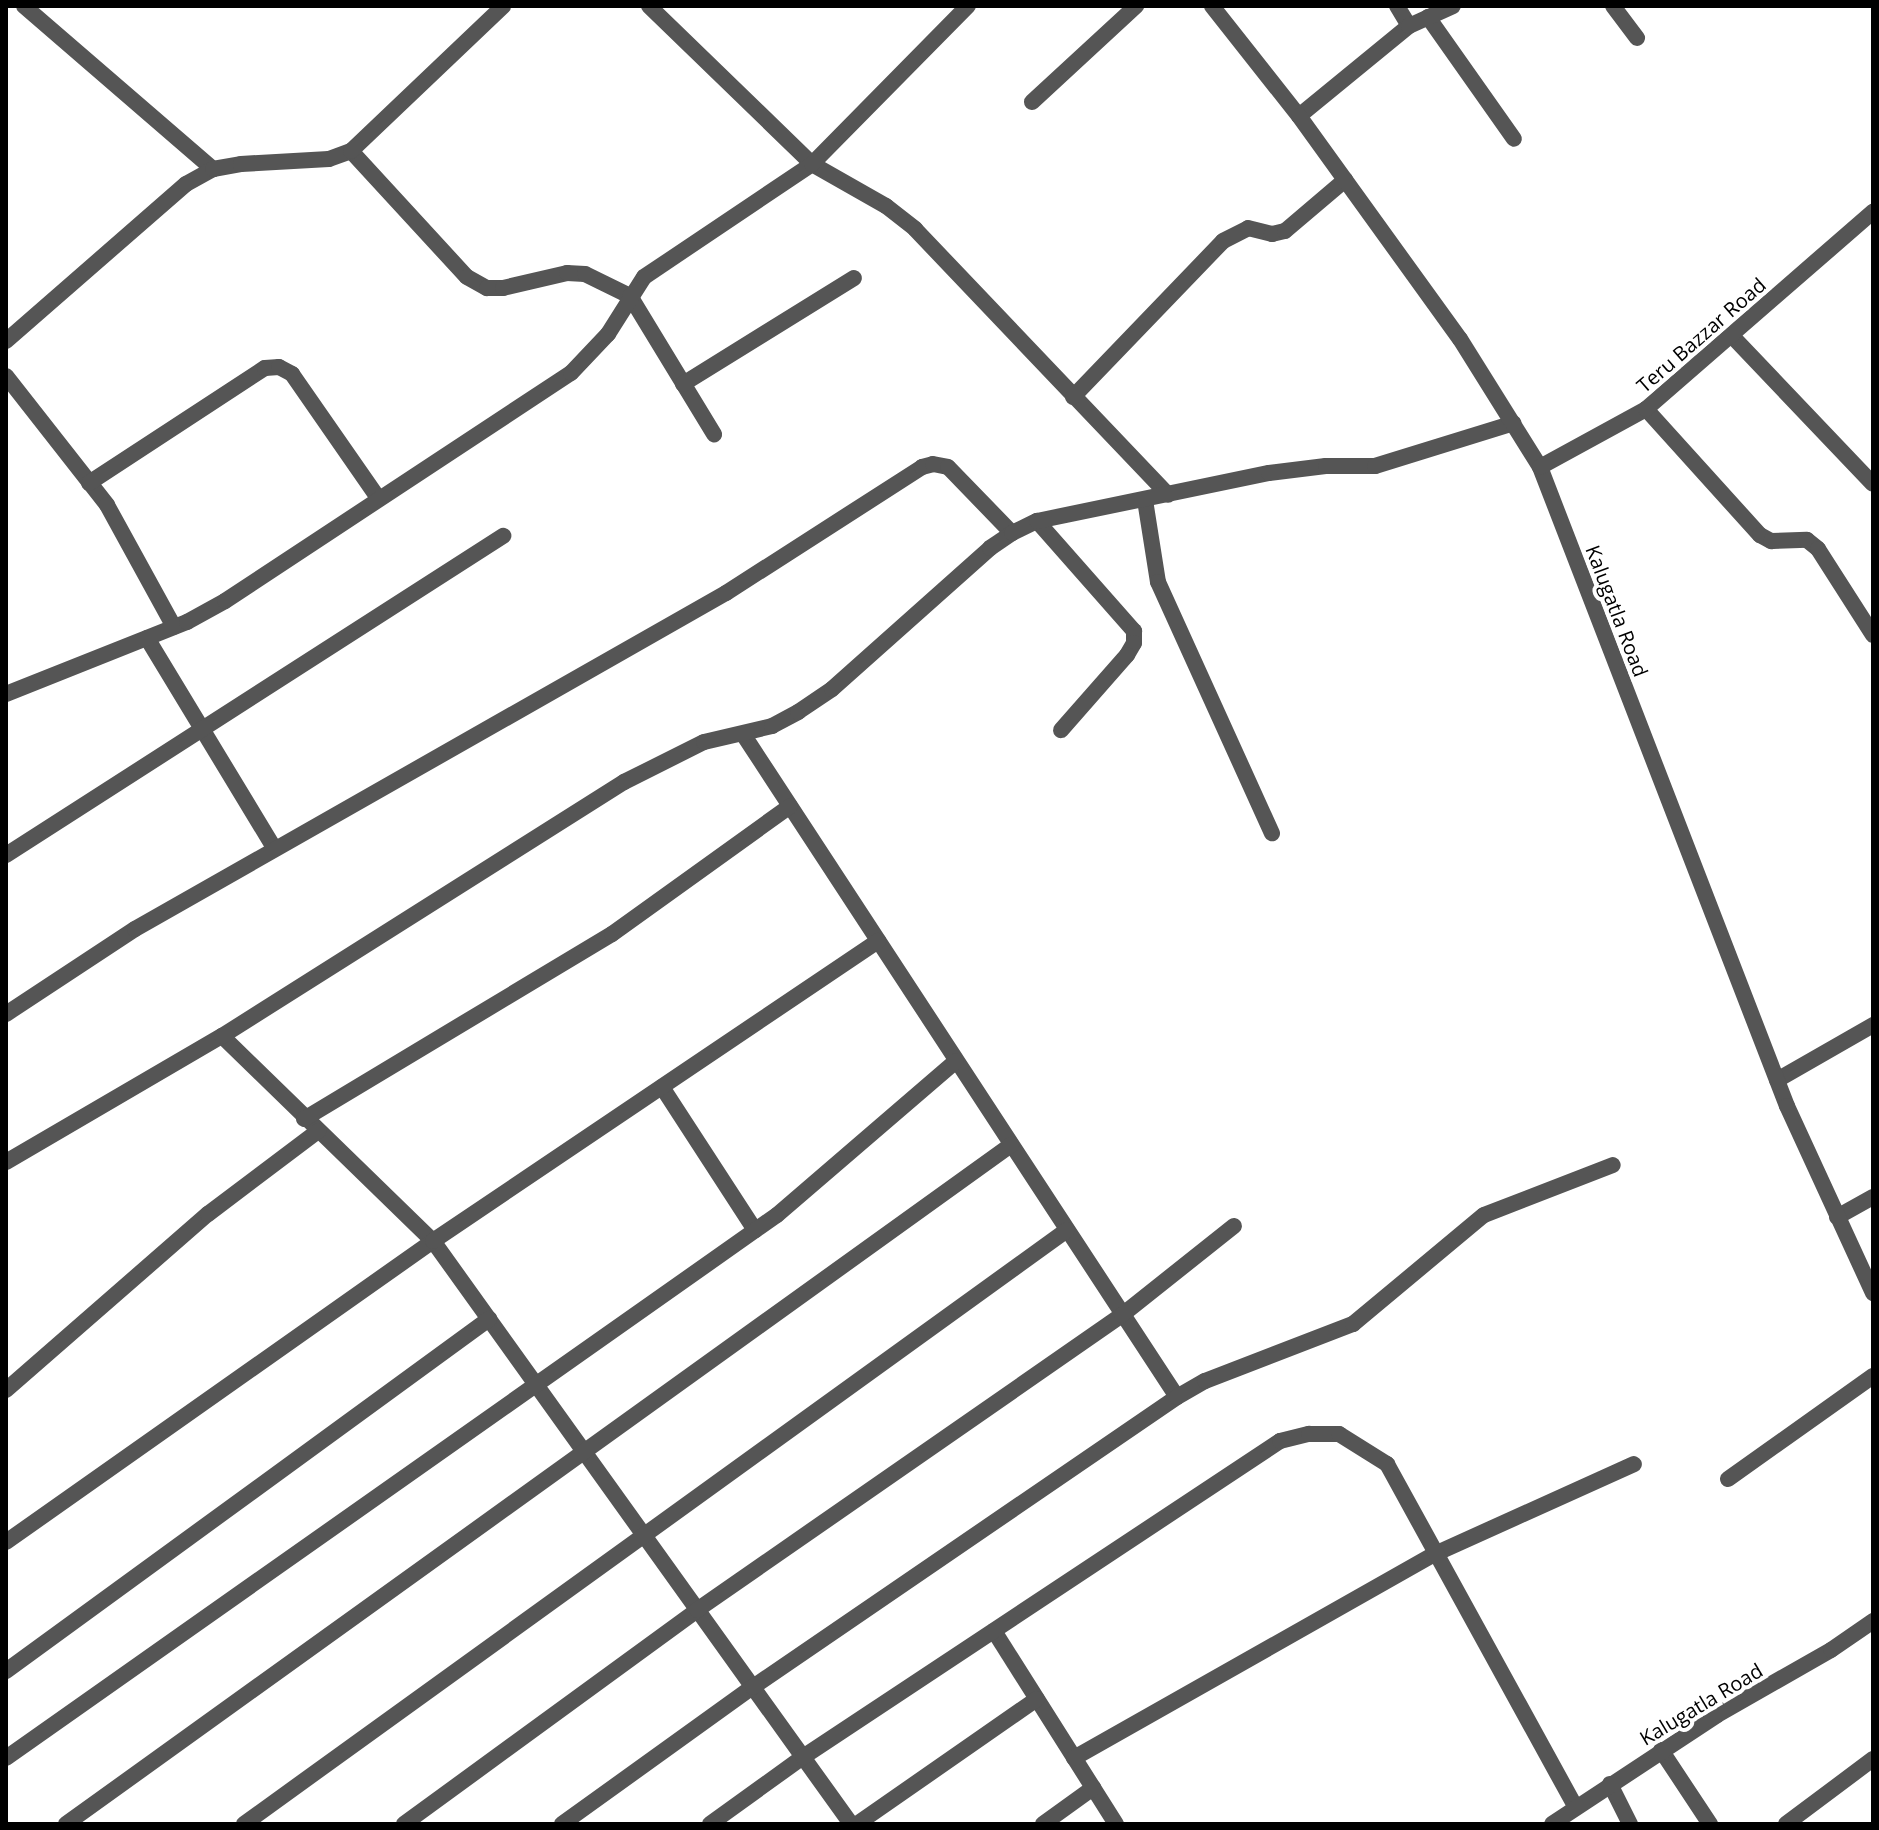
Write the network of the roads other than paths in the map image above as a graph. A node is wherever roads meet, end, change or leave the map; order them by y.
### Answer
1 (24, 6) edge
2 (503, 6) edge
3 (649, 6) edge
4 (1136, 6) edge
5 (1212, 6) edge
6 (1397, 6) edge
7 (1453, 6) edge
8 (1613, 6) edge
9 (964, 7) edge
10 (1428, 17) junction
11 (1409, 26) junction
12 (1637, 38) dead end
13 (1032, 102) dead end
14 (1299, 116) junction
15 (1514, 139) dead end
16 (351, 151) junction
17 (812, 164) junction
18 (213, 169) junction
19 (1345, 180) junction
20 (1873, 212) edge
21 (854, 278) dead end
22 (630, 296) junction
23 (1732, 336) junction
24 (6, 341) edge
25 (6, 376) edge
26 (683, 384) junction
27 (1073, 397) junction
28 (1646, 409) junction
29 (1514, 423) junction
30 (714, 434) dead end
31 (1540, 467) junction
32 (89, 483) junction
33 (1873, 484) edge
34 (1168, 495) junction
35 (379, 499) junction
36 (1145, 500) junction
37 (1037, 521) junction
38 (1012, 533) junction
39 (503, 536) dead end
40 (174, 627) junction
41 (1873, 635) edge
42 (147, 638) junction
43 (6, 694) edge
44 (202, 729) junction
45 (1061, 730) dead end
46 (743, 734) junction
47 (790, 806) junction
48 (1272, 833) dead end
49 (274, 848) junction
50 (6, 855) edge
51 (878, 941) junction
52 (6, 1014) edge
53 (1873, 1025) edge
54 (222, 1036) junction
55 (956, 1061) junction
56 (1777, 1080) junction
57 (662, 1087) junction
58 (304, 1119) junction
59 (318, 1131) junction
60 (1011, 1145) junction
61 (6, 1162) edge
62 (1613, 1165) dead end
63 (1873, 1197) edge
64 (1837, 1217) junction
65 (1234, 1226) dead end
66 (755, 1230) junction
67 (1067, 1230) junction
68 (433, 1241) junction
69 (1873, 1293) edge
70 (1122, 1315) junction
71 (489, 1319) junction
72 (1873, 1376) edge
73 (536, 1384) junction
74 (6, 1390) edge
75 (1177, 1397) junction
76 (583, 1450) junction
77 (1634, 1464) dead end
78 (1728, 1479) dead end
79 (643, 1533) junction
80 (6, 1542) edge
81 (1437, 1553) junction
82 (697, 1610) junction
83 (1873, 1621) edge
84 (994, 1631) junction
85 (6, 1671) edge
86 (753, 1687) junction
87 (1037, 1699) junction
88 (1661, 1750) junction
89 (803, 1757) junction
90 (6, 1758) edge
91 (1074, 1758) junction
92 (1873, 1759) edge
93 (1610, 1784) junction
94 (1093, 1788) junction
95 (1575, 1806) junction
96 (66, 1824) edge
97 (244, 1824) edge
98 (404, 1824) edge
99 (562, 1824) edge
100 (710, 1824) edge
101 (851, 1824) edge
102 (857, 1824) edge
103 (1043, 1824) edge
104 (1116, 1824) edge
105 (1552, 1824) edge
106 (1630, 1824) edge
107 (1710, 1824) edge
108 (1786, 1824) edge

1 - 18 street
2 - 16 street
3 - 17 street
4 - 13 street
5 - 14 street, Kalugatla Road
6 - 11 street
7 - 10 street
8 - 12 street
9 - 17 street
10 - 11 street
10 - 15 street
11 - 14 street
14 - 19 street, Kalugatla Road
16 - 18 street
16 - 22 street
17 - 22 street
17 - 27 street
18 - 24 street
19 - 27 street
19 - 29 street, Kalugatla Road
20 - 23 street, Teru Bazzar Road
21 - 26 street
22 - 26 street
22 - 35 street
23 - 28 street, Teru Bazzar Road
23 - 33 street
25 - 32 street
26 - 30 street
27 - 34 street
28 - 31 street, Teru Bazzar Road
28 - 41 street
29 - 31 street, Kalugatla Road
29 - 34 street
31 - 56 street, Kalugatla Road
32 - 35 street
32 - 40 street
34 - 36 street
35 - 40 street
36 - 37 street
36 - 48 street
37 - 38 street
37 - 45 street
38 - 46 street
38 - 49 street
39 - 44 street
40 - 42 street
42 - 43 street
42 - 44 street
44 - 49 street
44 - 50 street
46 - 47 street
46 - 54 street
47 - 51 street
47 - 58 street
49 - 52 street
51 - 55 street
51 - 57 street
53 - 56 street
54 - 58 street
54 - 61 street
55 - 60 street
55 - 66 street
56 - 64 street, Kalugatla Road
57 - 66 street
57 - 68 street
58 - 59 street
59 - 68 street
59 - 74 street
60 - 67 street
60 - 76 street
62 - 75 street
63 - 64 street
64 - 69 street, Kalugatla Road
65 - 70 street
66 - 73 street
67 - 70 street
67 - 79 street
68 - 71 street
68 - 80 street
70 - 75 street
70 - 82 street
71 - 73 street
71 - 85 street
72 - 78 street
73 - 76 street
73 - 90 street
75 - 86 street
76 - 79 street
76 - 96 street
77 - 81 street
79 - 82 street
79 - 97 street
81 - 84 street
81 - 91 street
81 - 95 street
82 - 86 street
82 - 98 street
83 - 88 street, Kalugatla Road
84 - 87 street
84 - 89 street
86 - 89 street
86 - 99 street
87 - 91 street
87 - 102 street
88 - 93 street, Kalugatla Road
88 - 107 street
89 - 100 street
89 - 101 street
91 - 94 street
92 - 108 street
93 - 95 street, Kalugatla Road
93 - 106 street
94 - 103 street
94 - 104 street
95 - 105 street, Kalugatla Road

